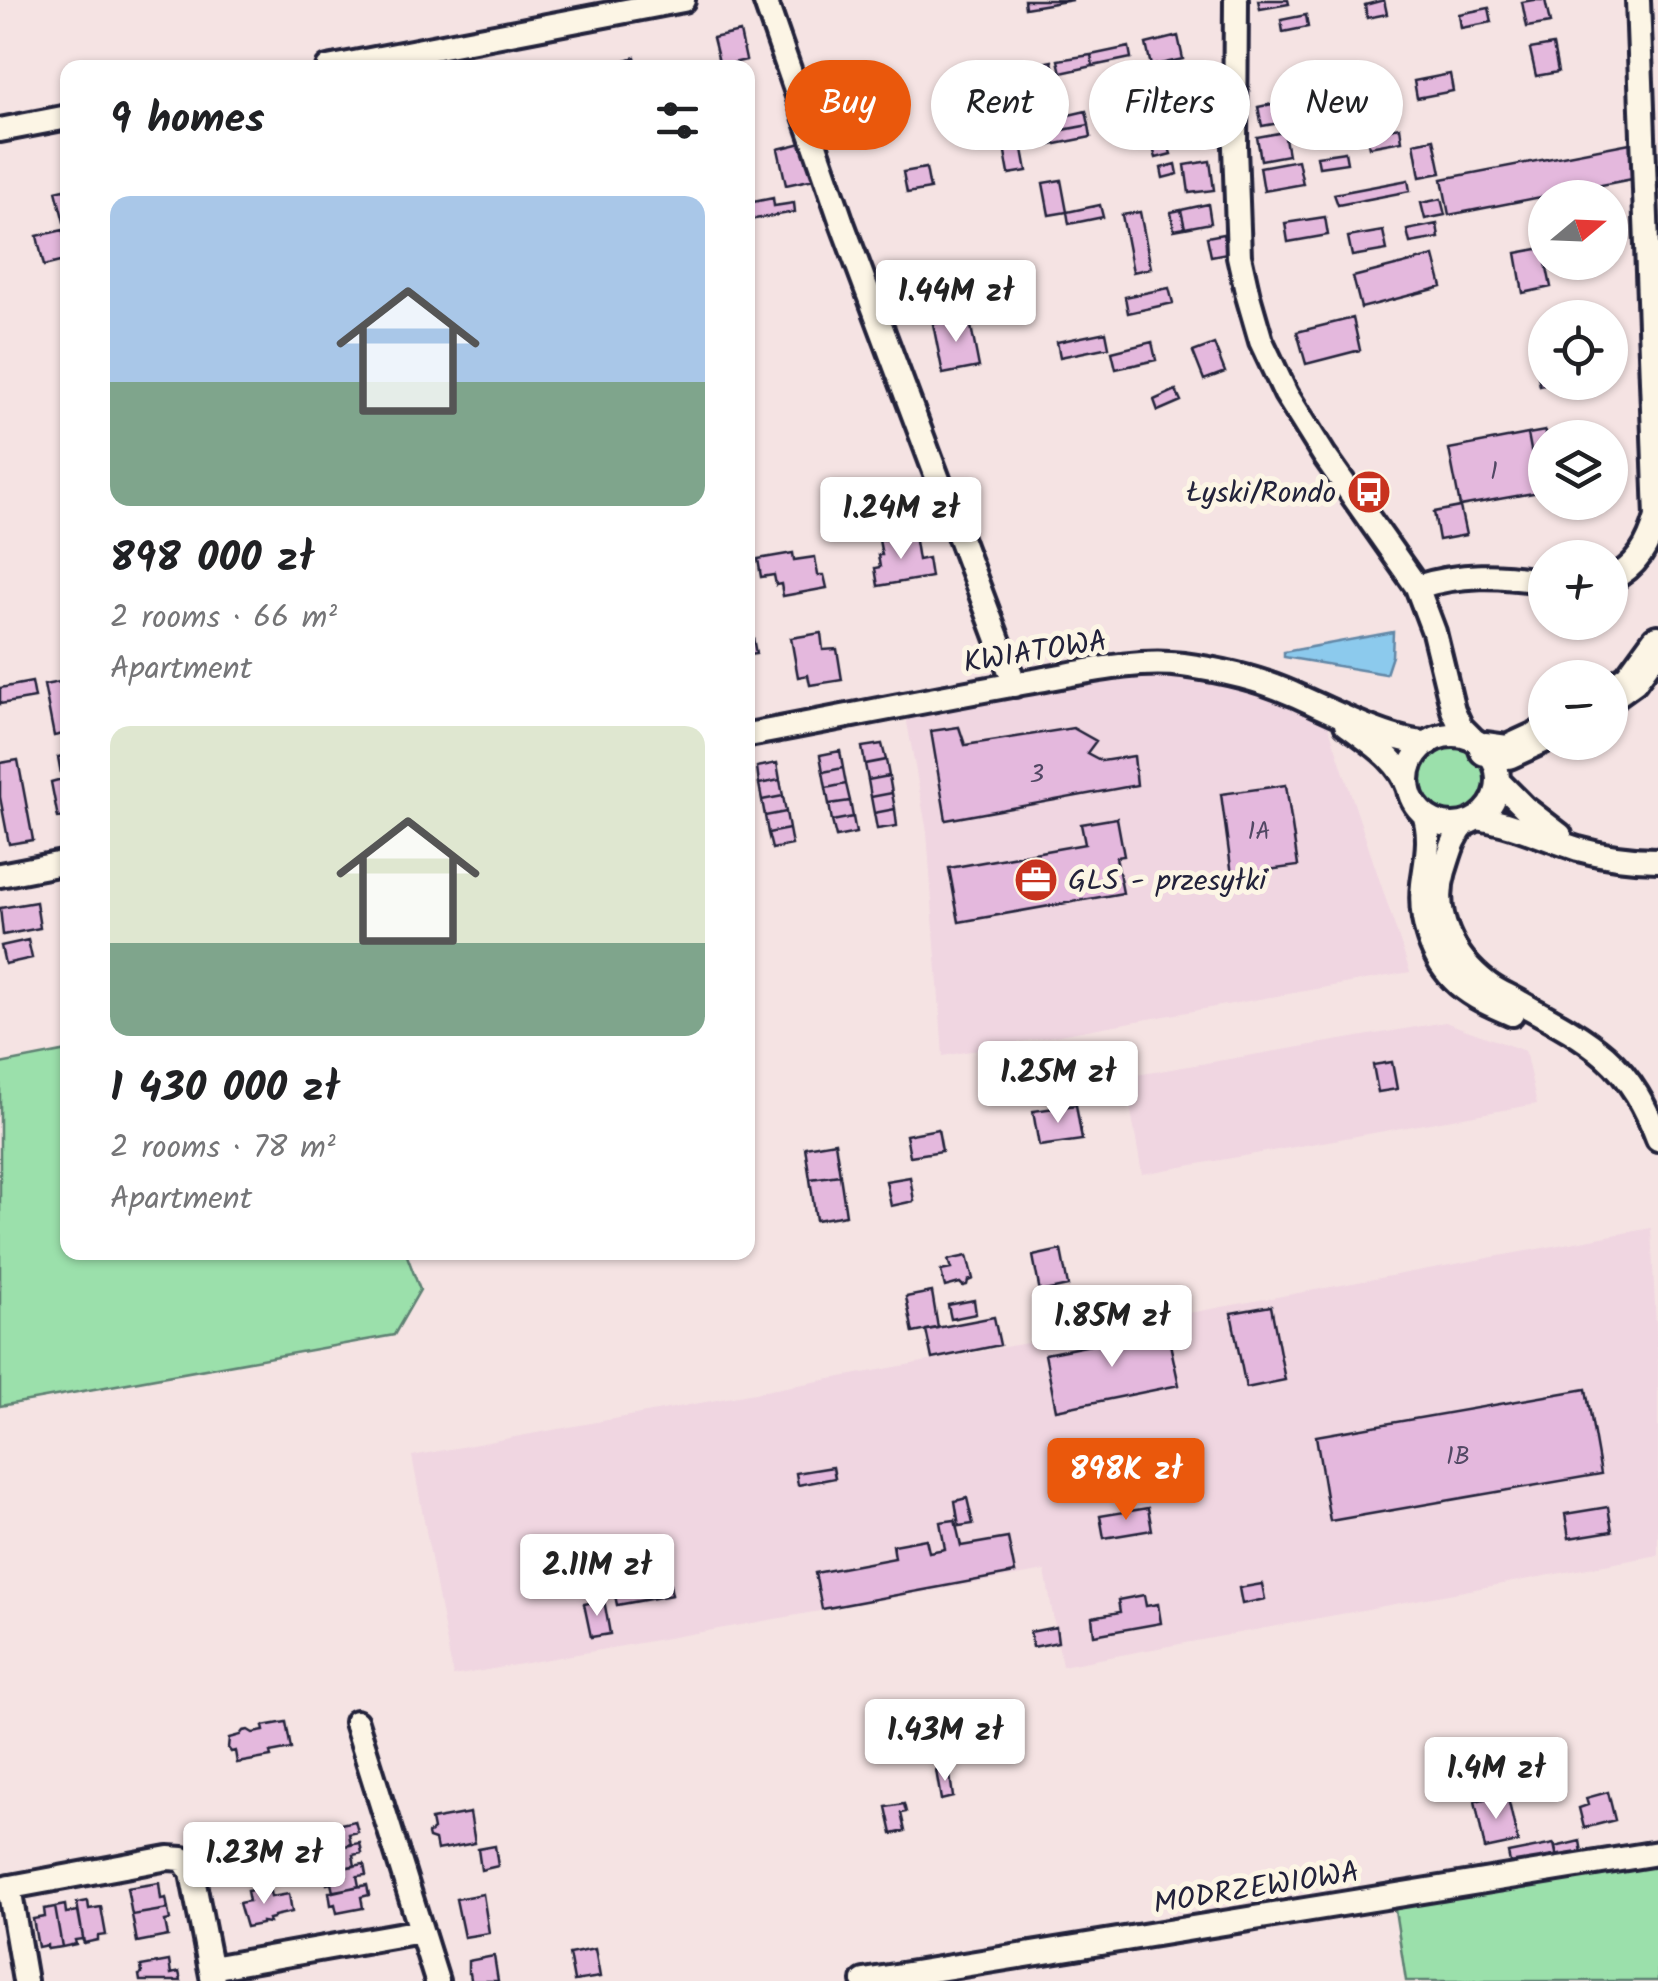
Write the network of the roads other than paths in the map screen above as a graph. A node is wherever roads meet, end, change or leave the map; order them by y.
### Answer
1 (683, 0) edge
2 (765, 0) edge
3 (1236, 0) edge
4 (1638, 0) edge
5 (370, 60) edge
6 (60, 119) edge
7 (0, 130) edge
8 (1628, 568) edge
9 (1528, 579) edge
10 (1417, 587) junction
11 (1658, 642) edge
12 (1445, 676) junction
13 (1628, 681) edge
14 (1014, 684) junction
15 (1328, 710) junction
16 (755, 735) edge
17 (1431, 741) junction
18 (1528, 743) edge
19 (1480, 745) junction
20 (1498, 780) junction
21 (1418, 805) junction
22 (1471, 821) junction
23 (1579, 849) junction
24 (1658, 860) edge
25 (60, 863) edge
26 (0, 874) edge
27 (1564, 1028) junction
28 (1658, 1138) edge
29 (356, 1722) dead end
30 (1658, 1853) edge
31 (4, 1888) edge
32 (422, 1931) junction
33 (212, 1975) edge
34 (26, 1981) edge
35 (436, 1981) edge
36 (864, 1981) edge

1 - 5 street
2 - 14 street
3 - 10 street
4 - 8 street
6 - 7 street
9 - 10 street
10 - 12 street
11 - 13 highway
12 - 17 street
12 - 19 street
14 - 15 street, KWIATOWA
14 - 16 street, KWIATOWA
15 - 17 street, KWIATOWA
15 - 21 street, KWIATOWA
17 - 19 street
17 - 21 street
18 - 19 highway
19 - 20 street
20 - 22 street
20 - 23 street
21 - 22 street
21 - 27 street
22 - 23 street
22 - 27 street
23 - 24 street
25 - 26 street
27 - 28 street
29 - 32 street
30 - 36 street, MODRZEWIOWA
31 - 33 street
31 - 34 street
32 - 33 street
32 - 35 street

